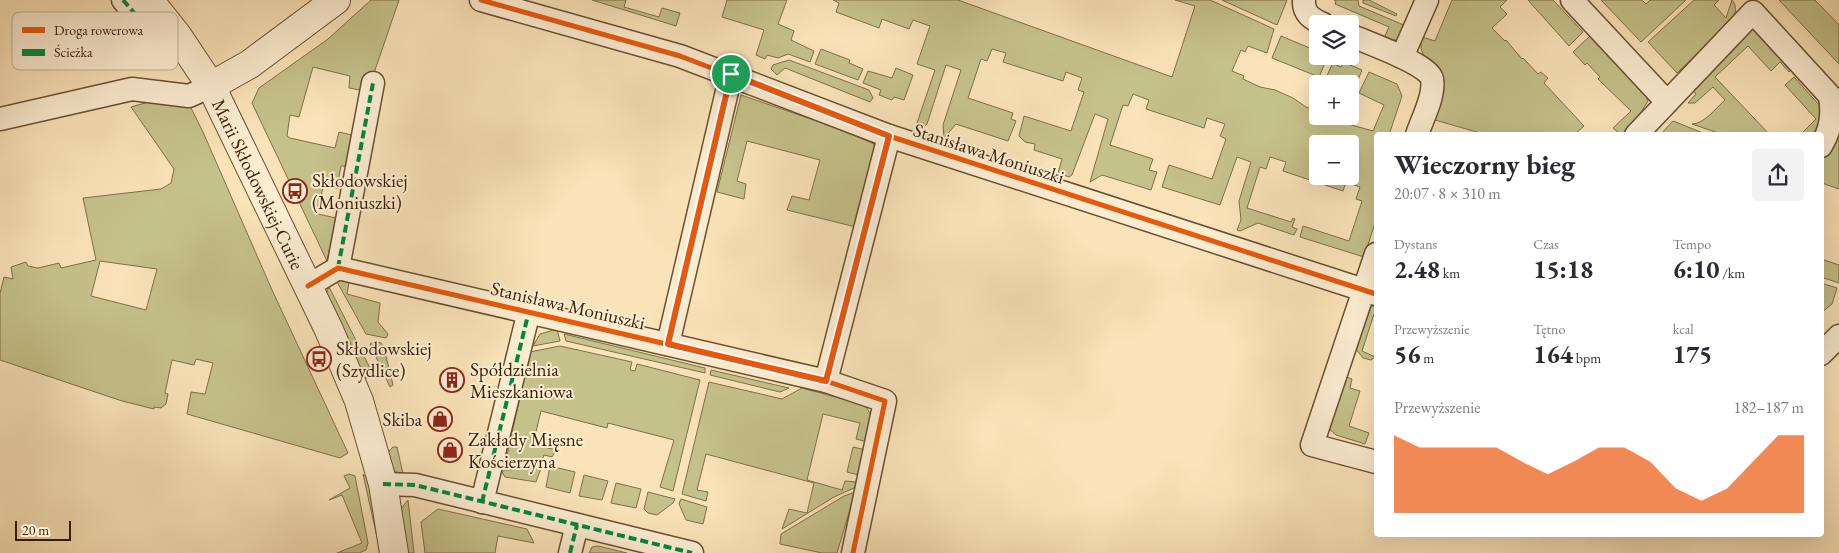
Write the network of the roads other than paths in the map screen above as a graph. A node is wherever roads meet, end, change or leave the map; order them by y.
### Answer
1 (123, 0) edge
2 (149, 0) edge
3 (336, 0) edge
4 (481, 0) edge
5 (1304, 0) edge
6 (1427, 0) edge
7 (1572, 0) edge
8 (1747, 6) edge
9 (134, 12) edge
10 (159, 12) edge
11 (1309, 15) edge
12 (178, 36) edge
13 (1359, 39) edge
14 (1402, 58) junction
15 (731, 74) junction
16 (372, 83) dead end
17 (211, 86) junction
18 (1667, 102) junction
19 (0, 120) edge
20 (1418, 132) edge
21 (1639, 132) edge
22 (889, 136) junction
23 (1824, 141) edge
24 (1374, 267) edge
25 (338, 268) junction
26 (308, 286) junction
27 (1370, 292) edge
28 (529, 311) junction
29 (1839, 336) edge
30 (668, 344) junction
31 (1824, 351) edge
32 (826, 381) junction
33 (1374, 461) edge
34 (383, 484) junction
35 (482, 502) junction
36 (577, 524) junction
37 (394, 553) edge
38 (570, 553) edge
39 (692, 553) edge
40 (853, 553) edge

1 - 9 street
2 - 10 street, Marii Skłodowskiej-Curie
3 - 17 street
4 - 15 street, Stanisława Moniuszki
5 - 11 street
6 - 14 street
7 - 18 street
8 - 18 street
8 - 23 street
12 - 17 street, Marii Skłodowskiej-Curie
13 - 14 street
14 - 20 street
15 - 22 street, Stanisława Moniuszki
15 - 30 street, Stanisława Moniuszki
16 - 25 street
17 - 19 street
17 - 26 street, Marii Skłodowskiej-Curie
18 - 21 street
22 - 27 street, Stanisława Moniuszki
22 - 32 street, Stanisława Moniuszki
24 - 27 street
25 - 26 street
25 - 28 street, Stanisława Moniuszki
26 - 34 street, Marii Skłodowskiej-Curie
27 - 33 street
28 - 30 street, Stanisława Moniuszki
28 - 35 street
29 - 31 street
30 - 32 street, Stanisława Moniuszki
32 - 40 street
34 - 35 street
34 - 37 street, Marii Skłodowskiej-Curie
35 - 36 street
36 - 38 street
36 - 39 street

